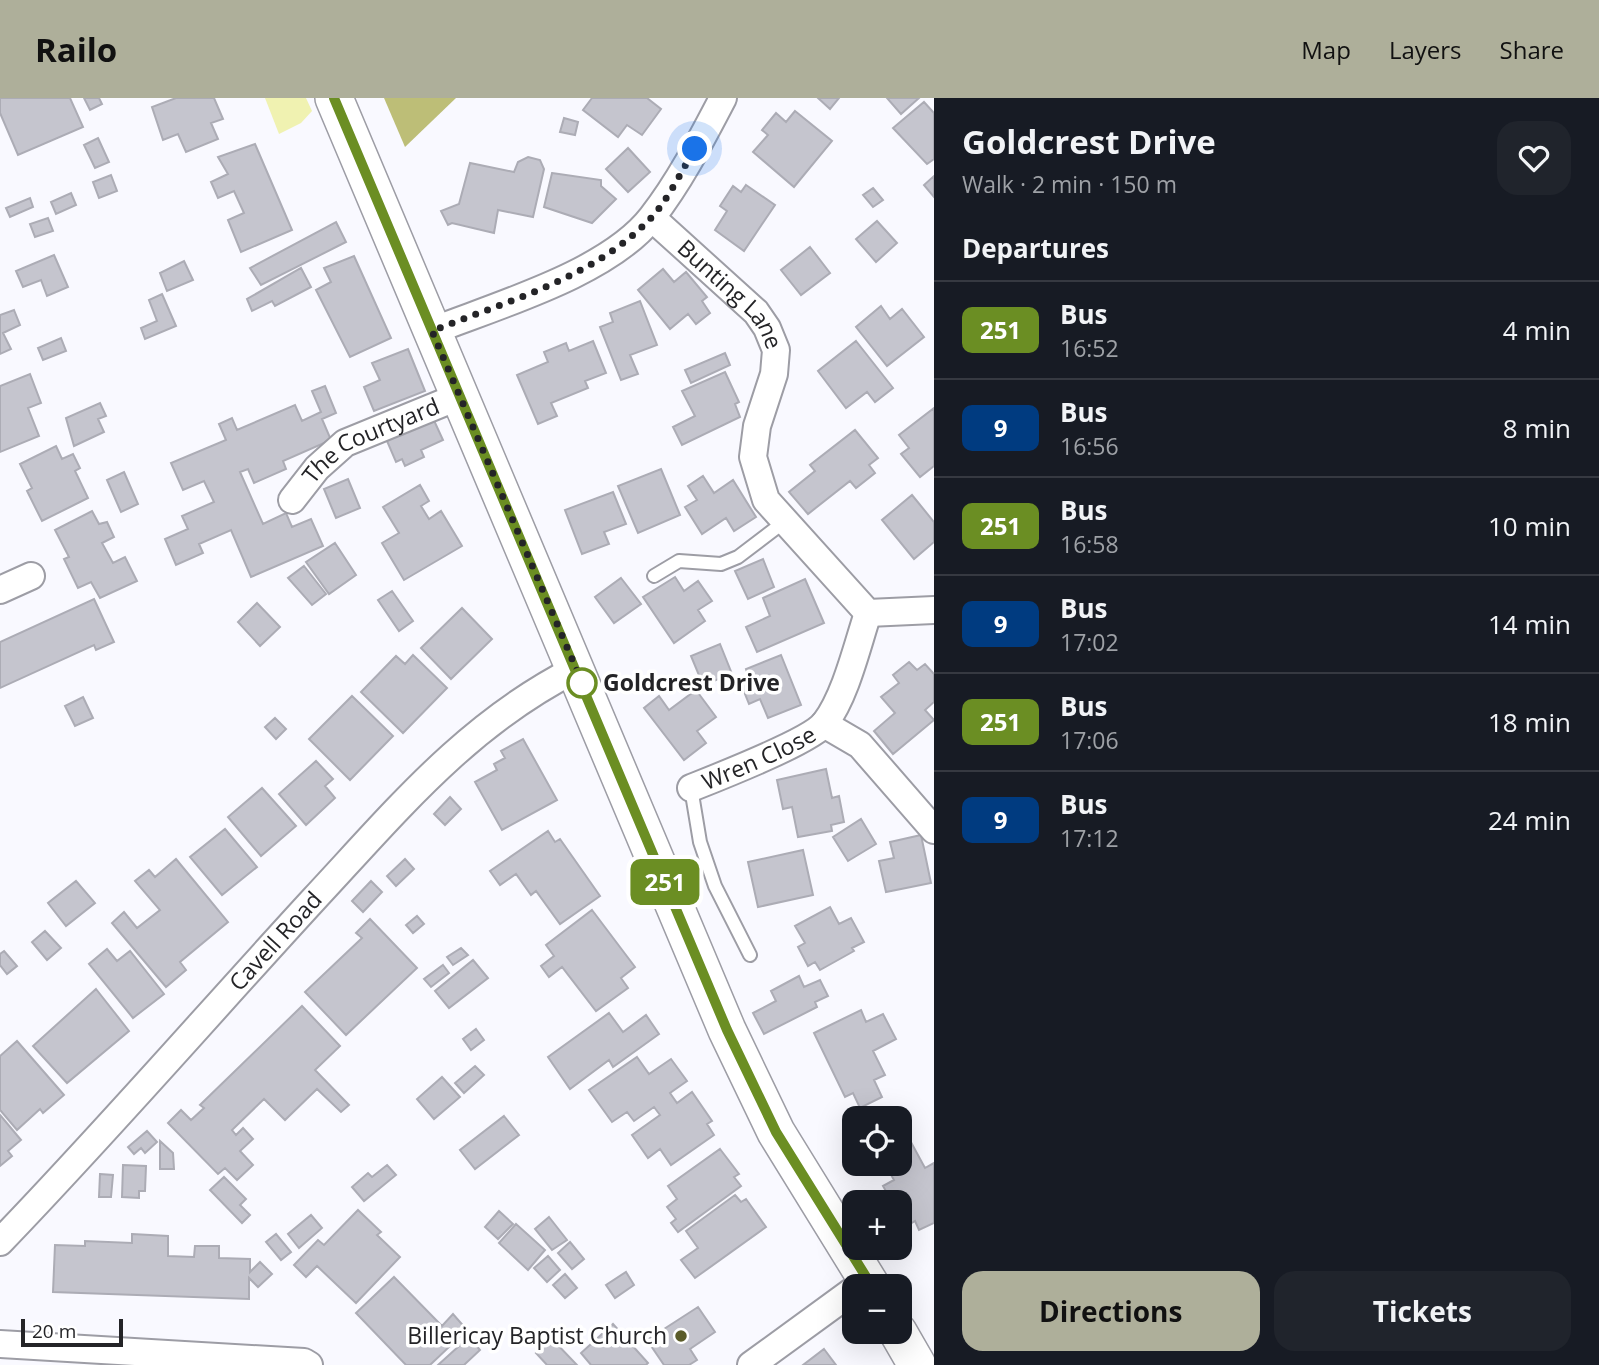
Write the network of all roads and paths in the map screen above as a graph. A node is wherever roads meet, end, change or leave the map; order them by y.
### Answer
1 (334, 98) edge
2 (723, 98) edge
3 (652, 218) junction
4 (432, 331) junction
5 (460, 396) junction
6 (292, 500) dead end
7 (784, 522) junction
8 (31, 576) dead end
9 (654, 576) dead end
10 (0, 590) edge
11 (934, 610) edge
12 (868, 613) junction
13 (576, 669) junction
14 (824, 724) junction
15 (691, 788) joint
16 (934, 830) edge
17 (750, 955) dead end
18 (0, 1242) edge
19 (856, 1274) edge
20 (842, 1301) edge
21 (905, 1344) edge
22 (0, 1345) edge
23 (309, 1365) edge
24 (751, 1365) edge
25 (917, 1365) edge

1 - 4 street
2 - 3 street
3 - 4 street
3 - 7 street, Bunting Lane
4 - 5 street
5 - 6 street, The Courtyard
5 - 13 street
7 - 9 lane
7 - 12 street, Bunting Lane
8 - 10 street
11 - 12 street
12 - 14 street, Wren Close
13 - 18 street, Cavell Road
13 - 19 street
14 - 15 street, Wren Close
14 - 16 street, Wren Close
15 - 17 lane
20 - 24 street
21 - 25 street
22 - 23 street

